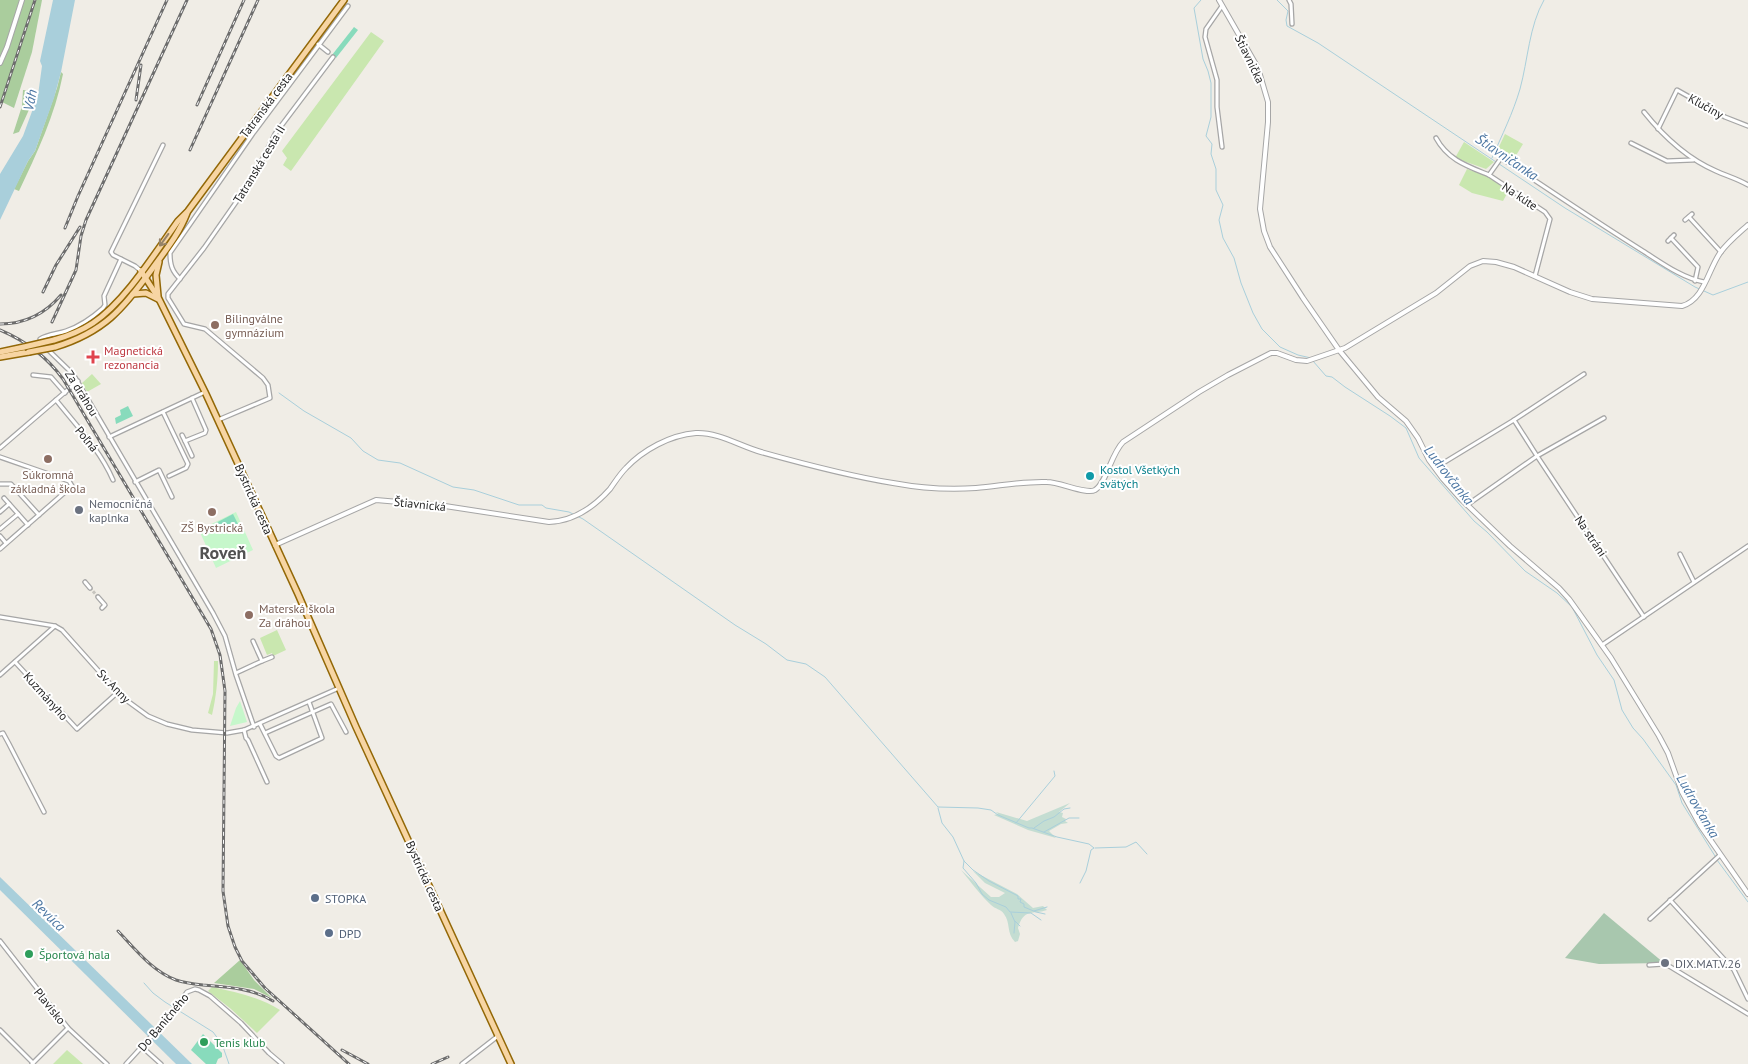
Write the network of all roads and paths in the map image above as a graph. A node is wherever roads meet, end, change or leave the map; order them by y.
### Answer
1 (22, 0) edge
2 (344, 0) edge
3 (1219, 0) edge
4 (1288, 0) edge
5 (348, 6) dead end
6 (1222, 6) junction
7 (1292, 24) dead end
8 (313, 41) junction
9 (318, 45) junction
10 (328, 52) dead end
11 (333, 57) dead end
12 (0, 63) edge
13 (1644, 112) dead end
14 (1748, 126) edge
15 (1658, 129) junction
16 (1436, 138) dead end
17 (1631, 143) dead end
18 (163, 145) dead end
19 (1222, 147) dead end
20 (1694, 160) junction
21 (1489, 175) junction
22 (1748, 185) edge
23 (188, 211) junction
24 (1685, 220) dead end
25 (1748, 225) edge
26 (1671, 238) dead end
27 (1721, 252) junction
28 (160, 258) junction
29 (121, 259) junction
30 (141, 271) junction
31 (1535, 276) junction
32 (146, 277) junction
33 (180, 278) junction
34 (1695, 281) junction
35 (1703, 284) junction
36 (133, 294) junction
37 (159, 299) junction
38 (1339, 350) junction
39 (0, 352) edge
40 (0, 357) edge
41 (1584, 374) dead end
42 (33, 375) dead end
43 (78, 381) junction
44 (205, 392) junction
45 (65, 393) junction
46 (192, 398) junction
47 (56, 400) junction
48 (162, 412) junction
49 (1604, 418) dead end
50 (218, 420) junction
51 (1514, 420) junction
52 (182, 435) dead end
53 (109, 437) junction
54 (185, 441) junction
55 (0, 448) edge
56 (0, 456) edge
57 (192, 456) dead end
58 (1538, 456) junction
59 (1435, 468) junction
60 (170, 476) dead end
61 (113, 480) dead end
62 (136, 482) junction
63 (0, 484) edge
64 (172, 497) dead end
65 (4, 498) dead end
66 (9, 504) junction
67 (1467, 506) junction
68 (0, 512) edge
69 (18, 514) junction
70 (39, 515) junction
71 (28, 525) junction
72 (0, 529) edge
73 (0, 536) edge
74 (6, 543) junction
75 (275, 545) junction
76 (1748, 546) edge
77 (0, 549) edge
78 (1680, 554) dead end
79 (85, 582) dead end
80 (1694, 582) junction
81 (90, 588) tunnel mouth
82 (98, 597) tunnel mouth
83 (102, 608) dead end
84 (0, 617) edge
85 (1644, 617) junction
86 (55, 626) junction
87 (253, 642) dead end
88 (1602, 646) junction
89 (272, 657) dead end
90 (15, 662) junction
91 (262, 662) junction
92 (236, 673) junction
93 (0, 675) edge
94 (339, 688) junction
95 (118, 692) junction
96 (309, 702) junction
97 (313, 712) junction
98 (260, 724) junction
99 (254, 727) junction
100 (244, 730) junction
101 (346, 732) dead end
102 (265, 733) junction
103 (0, 734) edge
104 (267, 782) dead end
105 (44, 812) dead end
106 (1720, 855) junction
107 (1748, 894) edge
108 (1670, 900) junction
109 (1650, 919) dead end
110 (0, 941) edge
111 (1649, 964) dead end
112 (1748, 999) edge
113 (1748, 1014) edge
114 (68, 1028) junction
115 (0, 1030) edge
116 (498, 1036) junction
117 (142, 1047) junction
118 (33, 1064) edge
119 (107, 1064) edge
120 (126, 1064) edge
121 (161, 1064) edge
122 (282, 1064) edge
123 (462, 1064) edge
124 (510, 1064) edge

1 - 12 street
2 - 8 main road, Tatranská cesta
3 - 6 street, Štiavnička
4 - 7 street
5 - 9 street
6 - 19 street
6 - 38 street, Štiavnička
8 - 9 street
8 - 23 main road, Tatranská cesta
9 - 10 street
9 - 33 street
11 - 33 street, Tatranská cesta II
13 - 15 street
14 - 15 street, Kľučiny
15 - 20 street
16 - 21 street, Na kúte
17 - 20 street
18 - 29 street
20 - 22 street
21 - 31 street, Na kúte
21 - 34 street, Na kúte
23 - 28 main road, Tatranská cesta
23 -> 30 main road, Tatranská cesta
24 - 27 street
25 - 27 street
26 - 34 street
27 - 35 street
28 - 32 main road, Tatranská cesta
28 - 37 main road
29 - 30 street
29 - 43 street, Za dráhou
30 - 32 main road, Bystrická cesta
30 - 39 main road, Tatranská cesta, bridge
31 - 35 street
31 - 38 street
32 - 36 main road, Tatranská cesta
32 - 37 main road, Bystrická cesta
33 - 50 street, Tatranská cesta II
34 - 35 street
36 - 37 main road
36 - 40 main road, Tatranská cesta, bridge
37 - 44 main road, Bystrická cesta
38 - 59 street, Štiavnička
38 - 75 street, Štiavnická
41 - 51 street
42 - 45 street
43 - 45 street
43 - 53 street, Za dráhou
44 - 46 street
44 - 50 main road, Bystrická cesta
45 - 47 street
46 - 48 street
46 - 54 street
47 - 55 street
47 - 61 street, Poľná
48 - 53 street
48 - 60 street
49 - 58 street
50 - 75 main road, Bystrická cesta
51 - 58 street, Na stráni
51 - 59 street
52 - 54 street
53 - 62 street, Za dráhou
54 - 57 street
56 - 70 street
58 - 67 street
58 - 85 street, Na stráni
59 - 67 street, Štiavnička
62 - 64 street
62 - 92 street, Za dráhou
63 - 70 street
65 - 66 street
66 - 68 street
66 - 69 street
67 - 88 street, Štiavnička
69 - 71 street
69 - 72 street
70 - 71 street
71 - 74 street
73 - 74 street
74 - 77 street
75 - 94 main road, Bystrická cesta
76 - 80 street
78 - 80 street
79 - 81 street
80 - 85 street
82 - 83 street
84 - 86 street
85 - 88 street
86 - 90 street
86 - 95 street, Sv. Anny
87 - 91 street
88 - 106 street, Štiavnička
89 - 91 street
90 - 93 street
90 - 95 street, Kuzmányho
91 - 92 street
92 - 99 street, Za dráhou
94 - 96 street
94 - 116 main road, Bystrická cesta
95 - 100 street, Sv. Anny
96 - 97 street
96 - 98 street
97 - 101 street
97 - 102 street
97 - 102 street
98 - 99 street
98 - 102 street
99 - 100 street
100 - 104 street
103 - 105 street
106 - 107 street, Štiavnička
106 - 108 street
108 - 109 street
108 - 112 street
110 - 114 street, Plavisko
111 - 113 street
114 - 118 street
114 - 119 street, Plavisko
115 - 118 street
116 - 123 street
116 - 124 main road, Bystrická cesta
117 - 120 street, Do Baničného
117 - 121 street
117 - 122 street, Do Baničného

